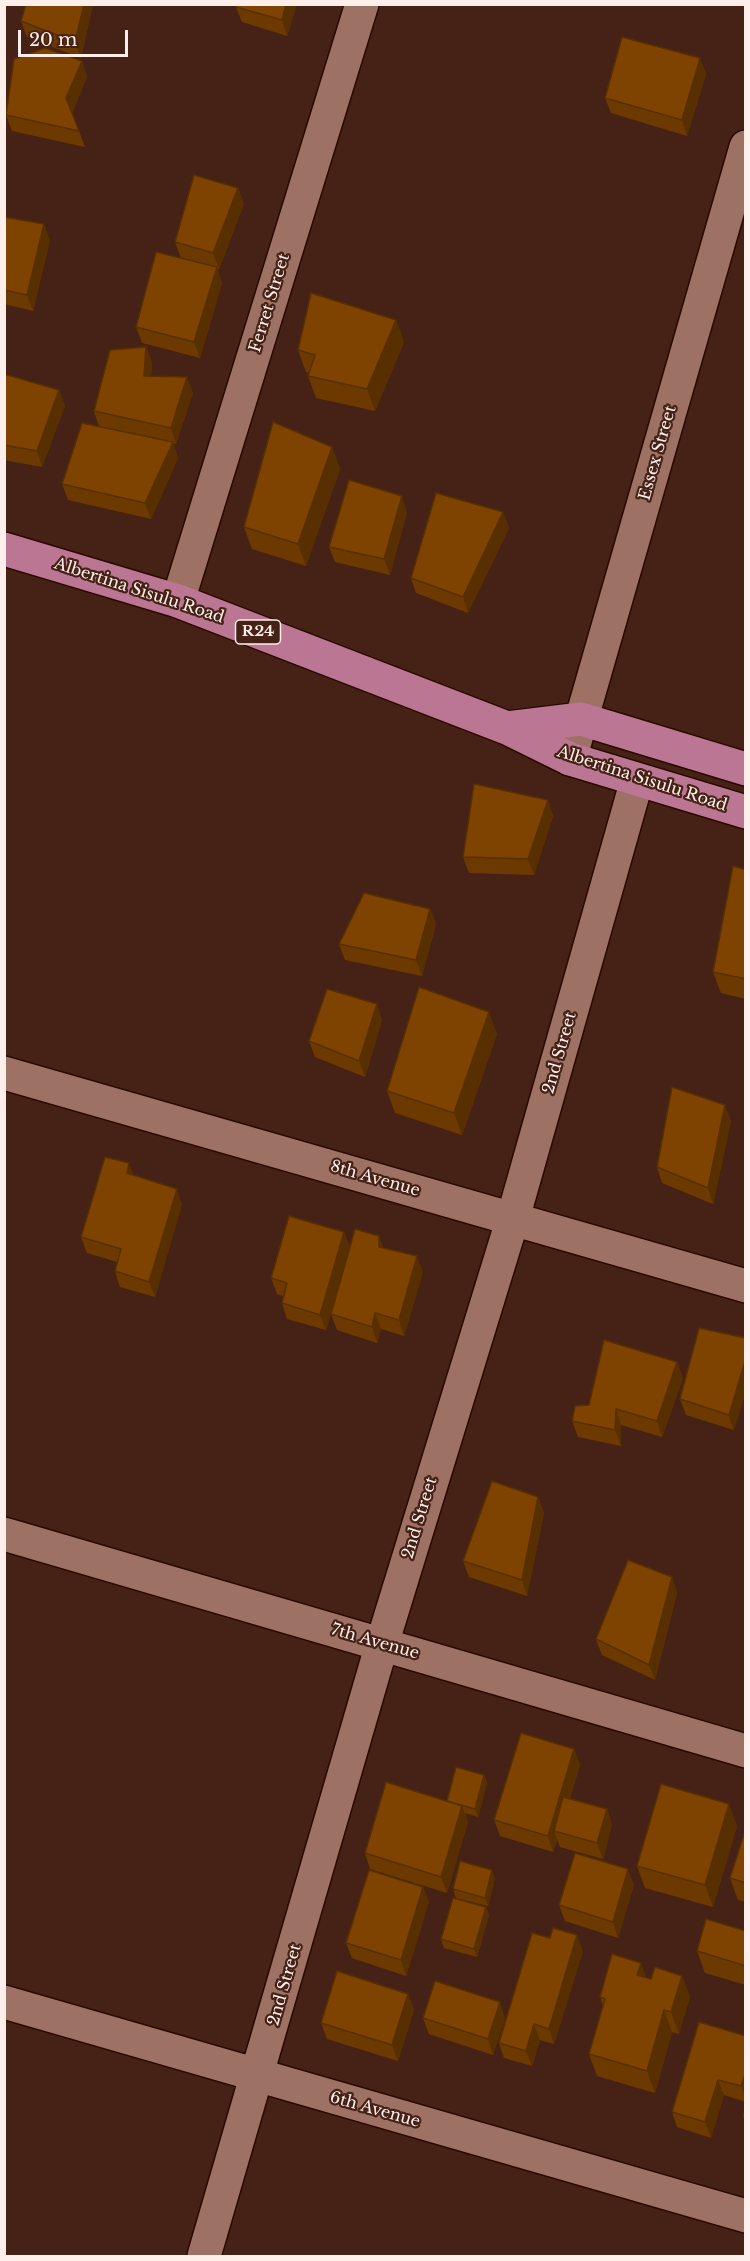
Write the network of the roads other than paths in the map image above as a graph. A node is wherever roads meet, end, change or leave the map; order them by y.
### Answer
1 (362, 4) edge
2 (746, 147) edge
3 (4, 549) edge
4 (178, 601) junction
5 (582, 718) junction
6 (507, 728) junction
7 (570, 759) junction
8 (746, 769) edge
9 (637, 780) junction
10 (746, 812) edge
11 (4, 1073) edge
12 (513, 1218) junction
13 (746, 1286) edge
14 (4, 1534) edge
15 (382, 1644) junction
16 (746, 1751) edge
17 (4, 2002) edge
18 (258, 2077) junction
19 (746, 2216) edge
20 (204, 2256) edge

1 - 4 street, Ferret Street
2 - 5 street, Essex Street
3 - 4 main road, Albertina Sisulu Road / R24
4 - 6 main road, Albertina Sisulu Road / R24
5 - 6 main road, Albertina Sisulu Road / R24
5 - 7 street, Essex Street
5 - 8 main road, Albertina Sisulu Road / R24
6 - 7 main road, Albertina Sisulu Road / R24
7 - 9 main road, Albertina Sisulu Road / R24
9 - 10 main road, Albertina Sisulu Road / R24
9 - 12 street, 2nd Street
11 - 12 street, 8th Avenue
12 - 13 street, 8th Avenue
12 - 15 street, 2nd Street
14 - 15 street, 7th Avenue
15 - 16 street, 7th Avenue
15 - 18 street, 2nd Street
17 - 18 street, 6th Avenue
18 - 19 street, 6th Avenue
18 - 20 street, 2nd Street

